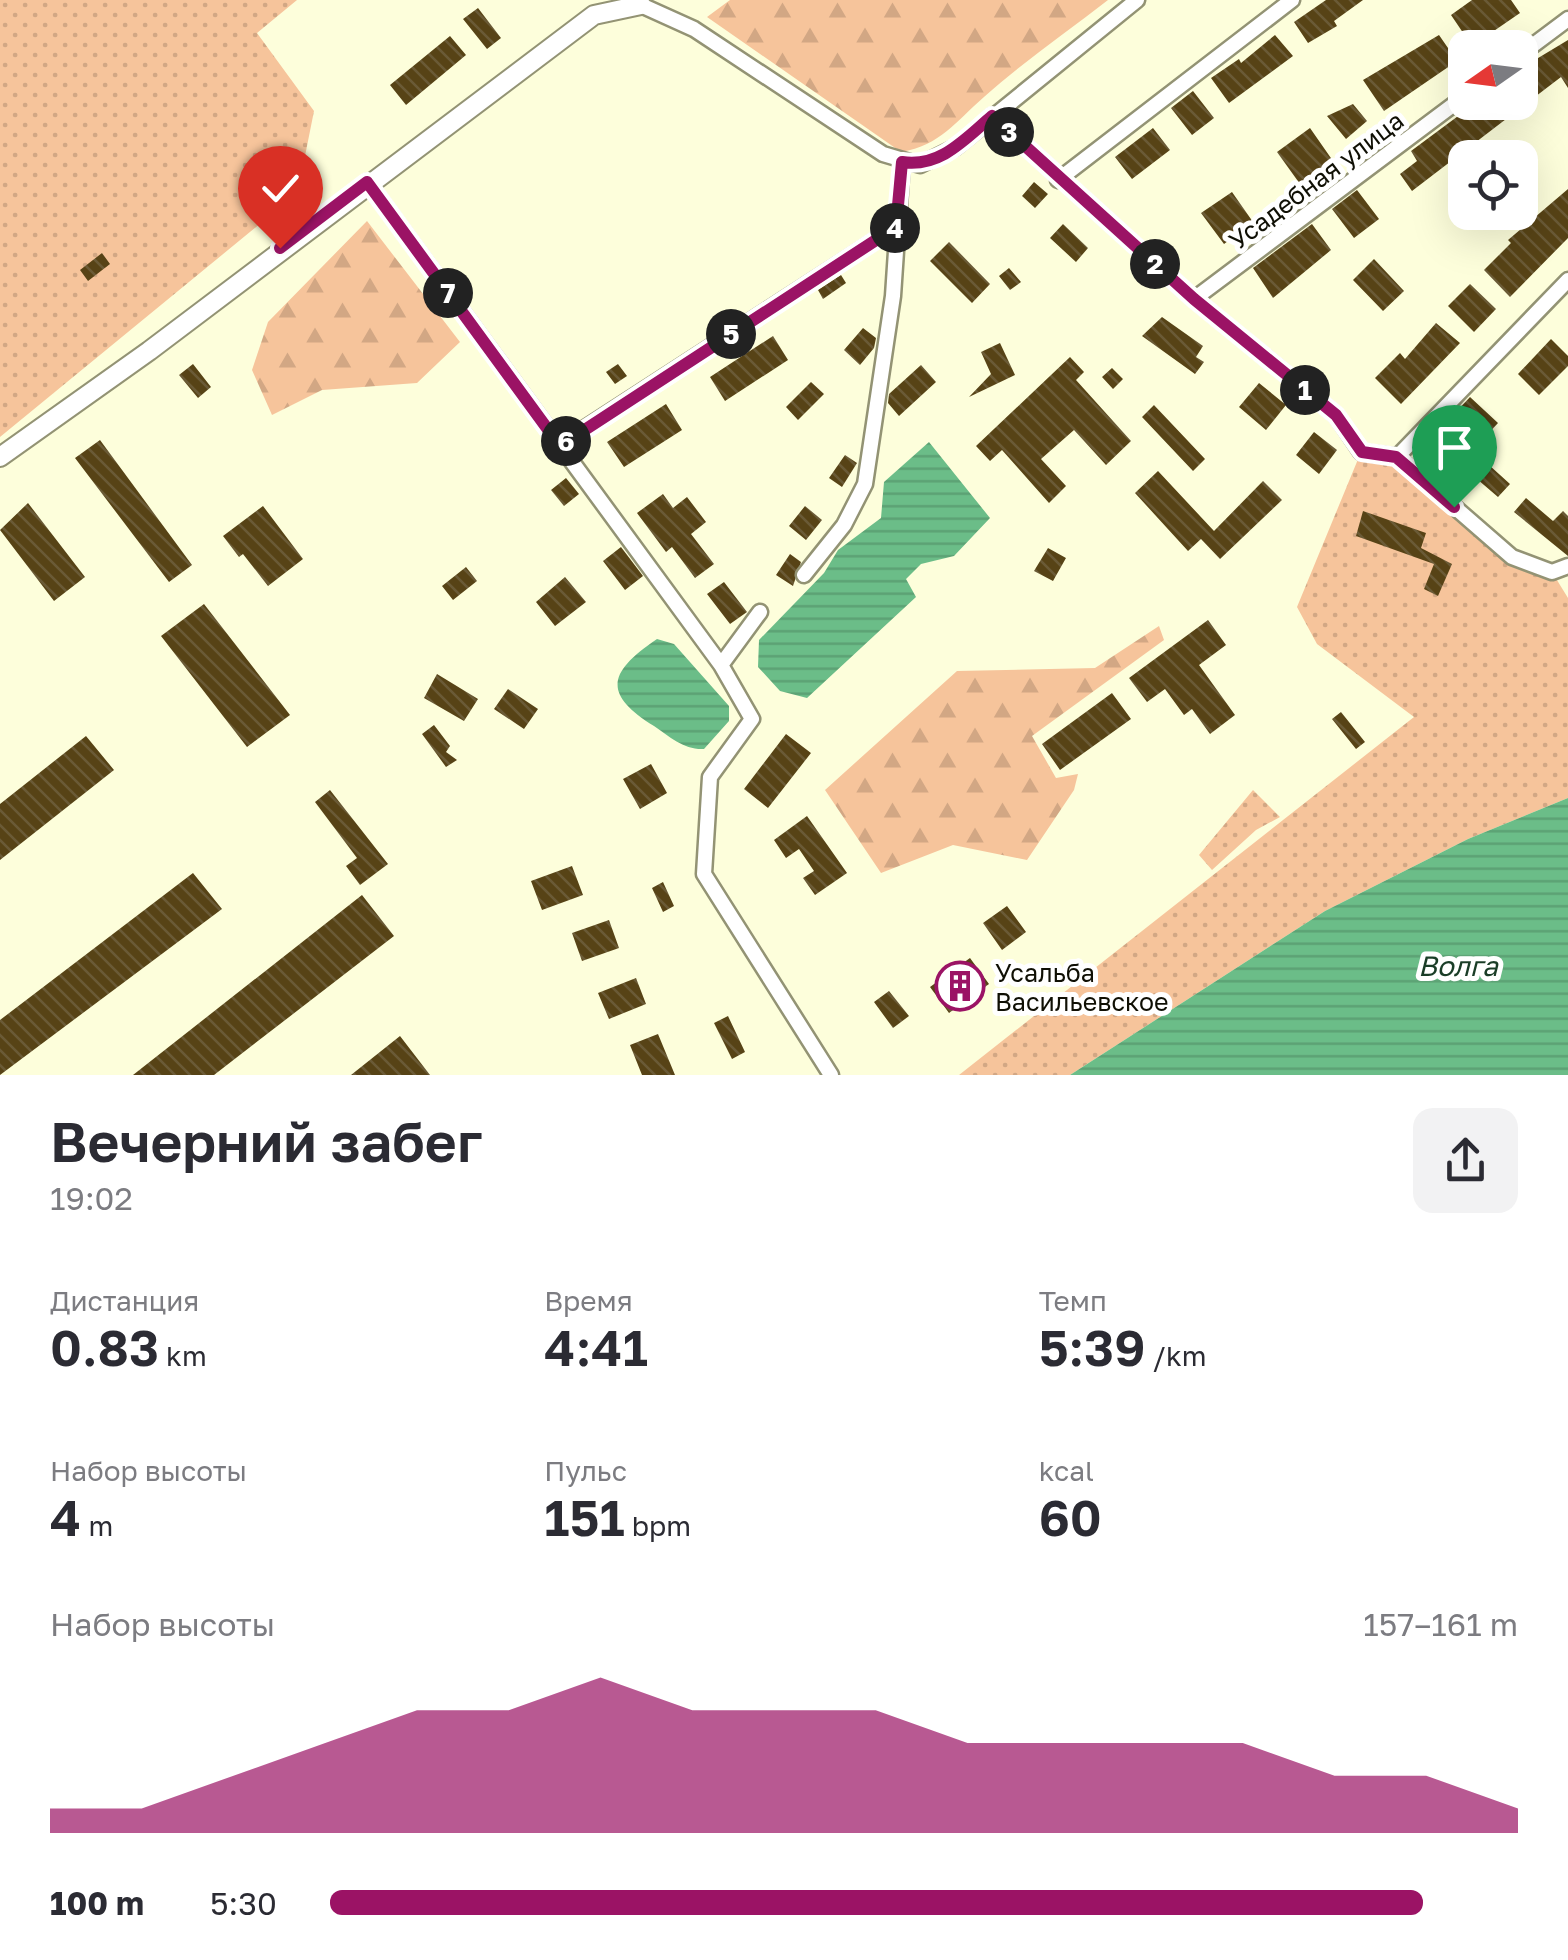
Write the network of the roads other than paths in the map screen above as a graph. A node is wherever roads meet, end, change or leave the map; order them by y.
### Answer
1 (1137, 0) edge
2 (1292, 0) edge
3 (640, 4) joint
4 (1568, 19) edge
5 (1538, 42) edge
6 (1448, 109) edge
7 (992, 116) junction
8 (902, 162) junction
9 (1058, 180) junction
10 (367, 182) junction
11 (896, 227) junction
12 (1568, 280) edge
13 (1194, 299) junction
14 (560, 446) junction
15 (0, 457) edge
16 (1396, 457) junction
17 (1568, 566) edge
18 (804, 576) dead end
19 (760, 612) dead end
20 (721, 665) junction
21 (831, 1075) edge

1 - 7 street
2 - 9 street
3 - 8 street
3 - 10 street
4 - 5 street
6 - 13 street, Усадебная улица
7 - 8 street
7 - 9 street
8 - 11 street
9 - 13 street
10 - 14 street
10 - 15 street
11 - 14 street
11 - 18 street
12 - 16 street
13 - 16 street
14 - 20 street
16 - 17 street
19 - 20 street
20 - 21 street

